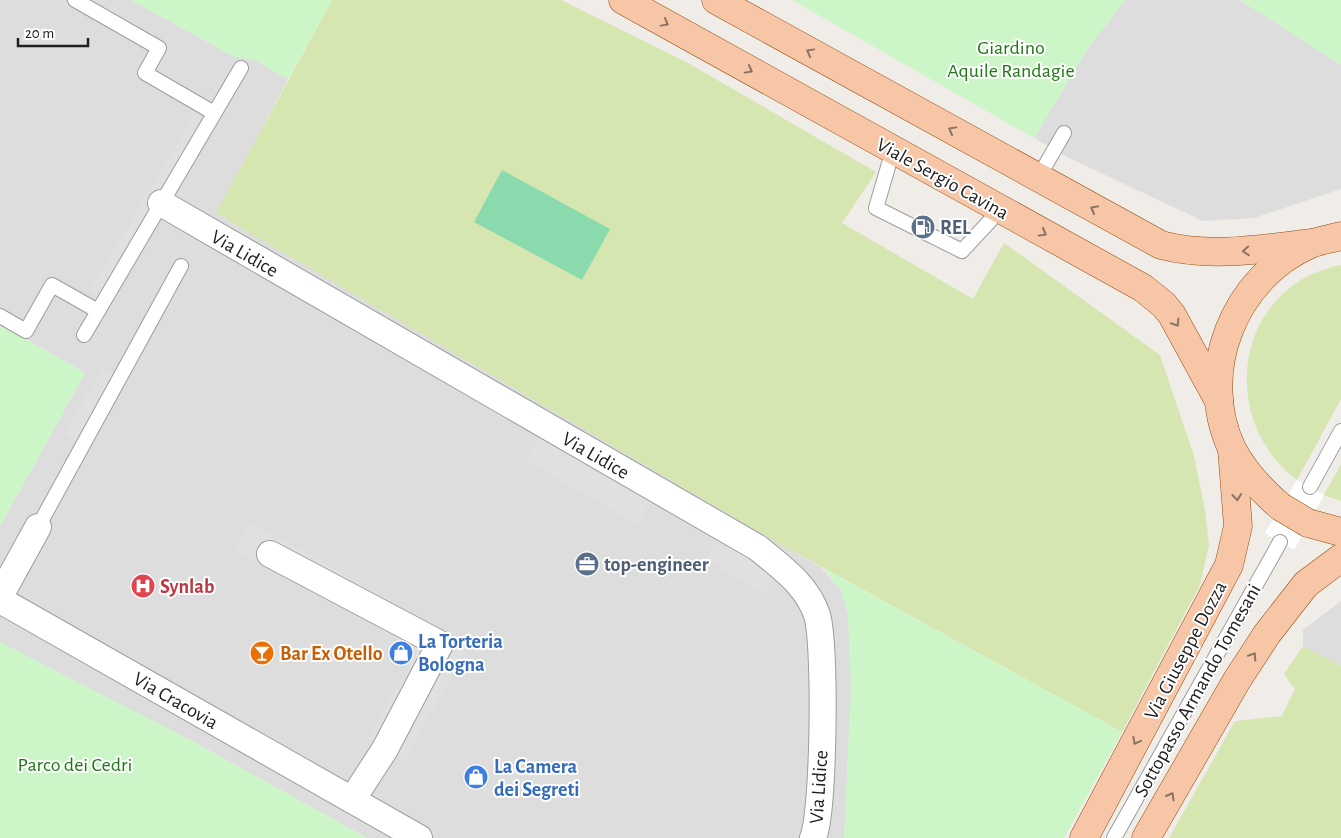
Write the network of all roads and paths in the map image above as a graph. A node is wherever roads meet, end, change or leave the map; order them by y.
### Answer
1 (75, 0) edge
2 (623, 0) edge
3 (716, 0) edge
4 (241, 68) dead end
5 (214, 113) junction
6 (1064, 133) dead end
7 (893, 150) junction
8 (1038, 178) junction
9 (161, 203) junction
10 (1000, 210) junction
11 (1341, 236) edge
12 (1312, 244) junction
13 (181, 266) dead end
14 (98, 311) junction
15 (0, 316) edge
16 (84, 335) dead end
17 (1219, 400) junction
18 (1341, 431) edge
19 (1232, 448) junction
20 (1310, 487) dead end
21 (38, 527) joint
22 (1341, 532) edge
23 (1280, 542) dead end
24 (270, 554) dead end
25 (1341, 558) edge
26 (0, 596) edge
27 (0, 600) edge
28 (352, 800) junction
29 (420, 838) edge
30 (813, 838) edge
31 (1084, 838) edge
32 (1114, 838) edge
33 (1146, 838) edge

1 - 5 lane
2 -> 7 main road, Viale Sergio Cavina
8 -> 3 main road
4 - 5 lane
5 - 9 lane
6 - 8 lane
7 - 10 main road, Viale Sergio Cavina
7 - 10 lane
12 -> 8 main road
9 - 14 lane
9 - 30 street, Via Lidice
10 -> 17 main road, Viale Sergio Cavina
11 - 12 main road
12 - 17 main road
13 - 21 lane
14 - 15 lane
14 - 16 lane
17 - 19 main road
18 - 20 lane
19 - 22 main road, bridge
19 -> 31 main road, Via Giuseppe Dozza
21 - 26 street
23 - 32 lane, Sottopasso Armando Tomesani
24 - 28 street
33 -> 25 main road
27 - 28 street, Via Cracovia
28 - 29 street, Via Cracovia

